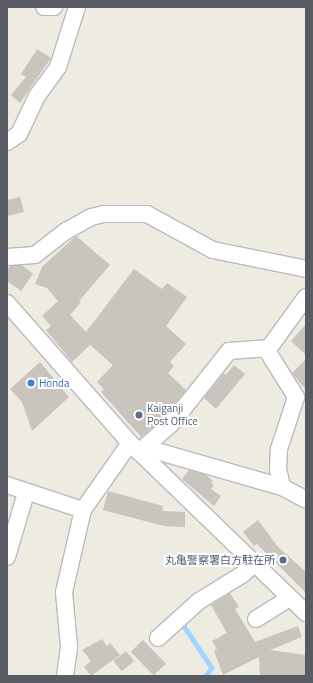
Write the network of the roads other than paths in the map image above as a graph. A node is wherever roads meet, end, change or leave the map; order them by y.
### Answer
1 (44, 7) edge
2 (54, 7) edge
3 (77, 7) edge
4 (7, 142) edge
5 (7, 256) edge
6 (306, 269) edge
7 (306, 297) edge
8 (7, 303) edge
9 (266, 349) junction
10 (134, 447) junction
11 (7, 485) edge
12 (282, 487) junction
13 (26, 492) junction
14 (306, 500) edge
15 (83, 510) junction
16 (7, 557) edge
17 (254, 563) junction
18 (290, 598) junction
19 (306, 613) edge
20 (256, 619) dead end
21 (158, 638) dead end
22 (65, 676) edge

1 - 2 street
3 - 4 street
5 - 6 street
7 - 9 street
8 - 10 street
9 - 10 street
9 - 12 street
10 - 12 street
10 - 15 street
10 - 17 street
11 - 13 street
12 - 14 street
13 - 15 street
13 - 16 street
15 - 22 street
17 - 18 street
17 - 21 street
18 - 19 street
18 - 20 street

